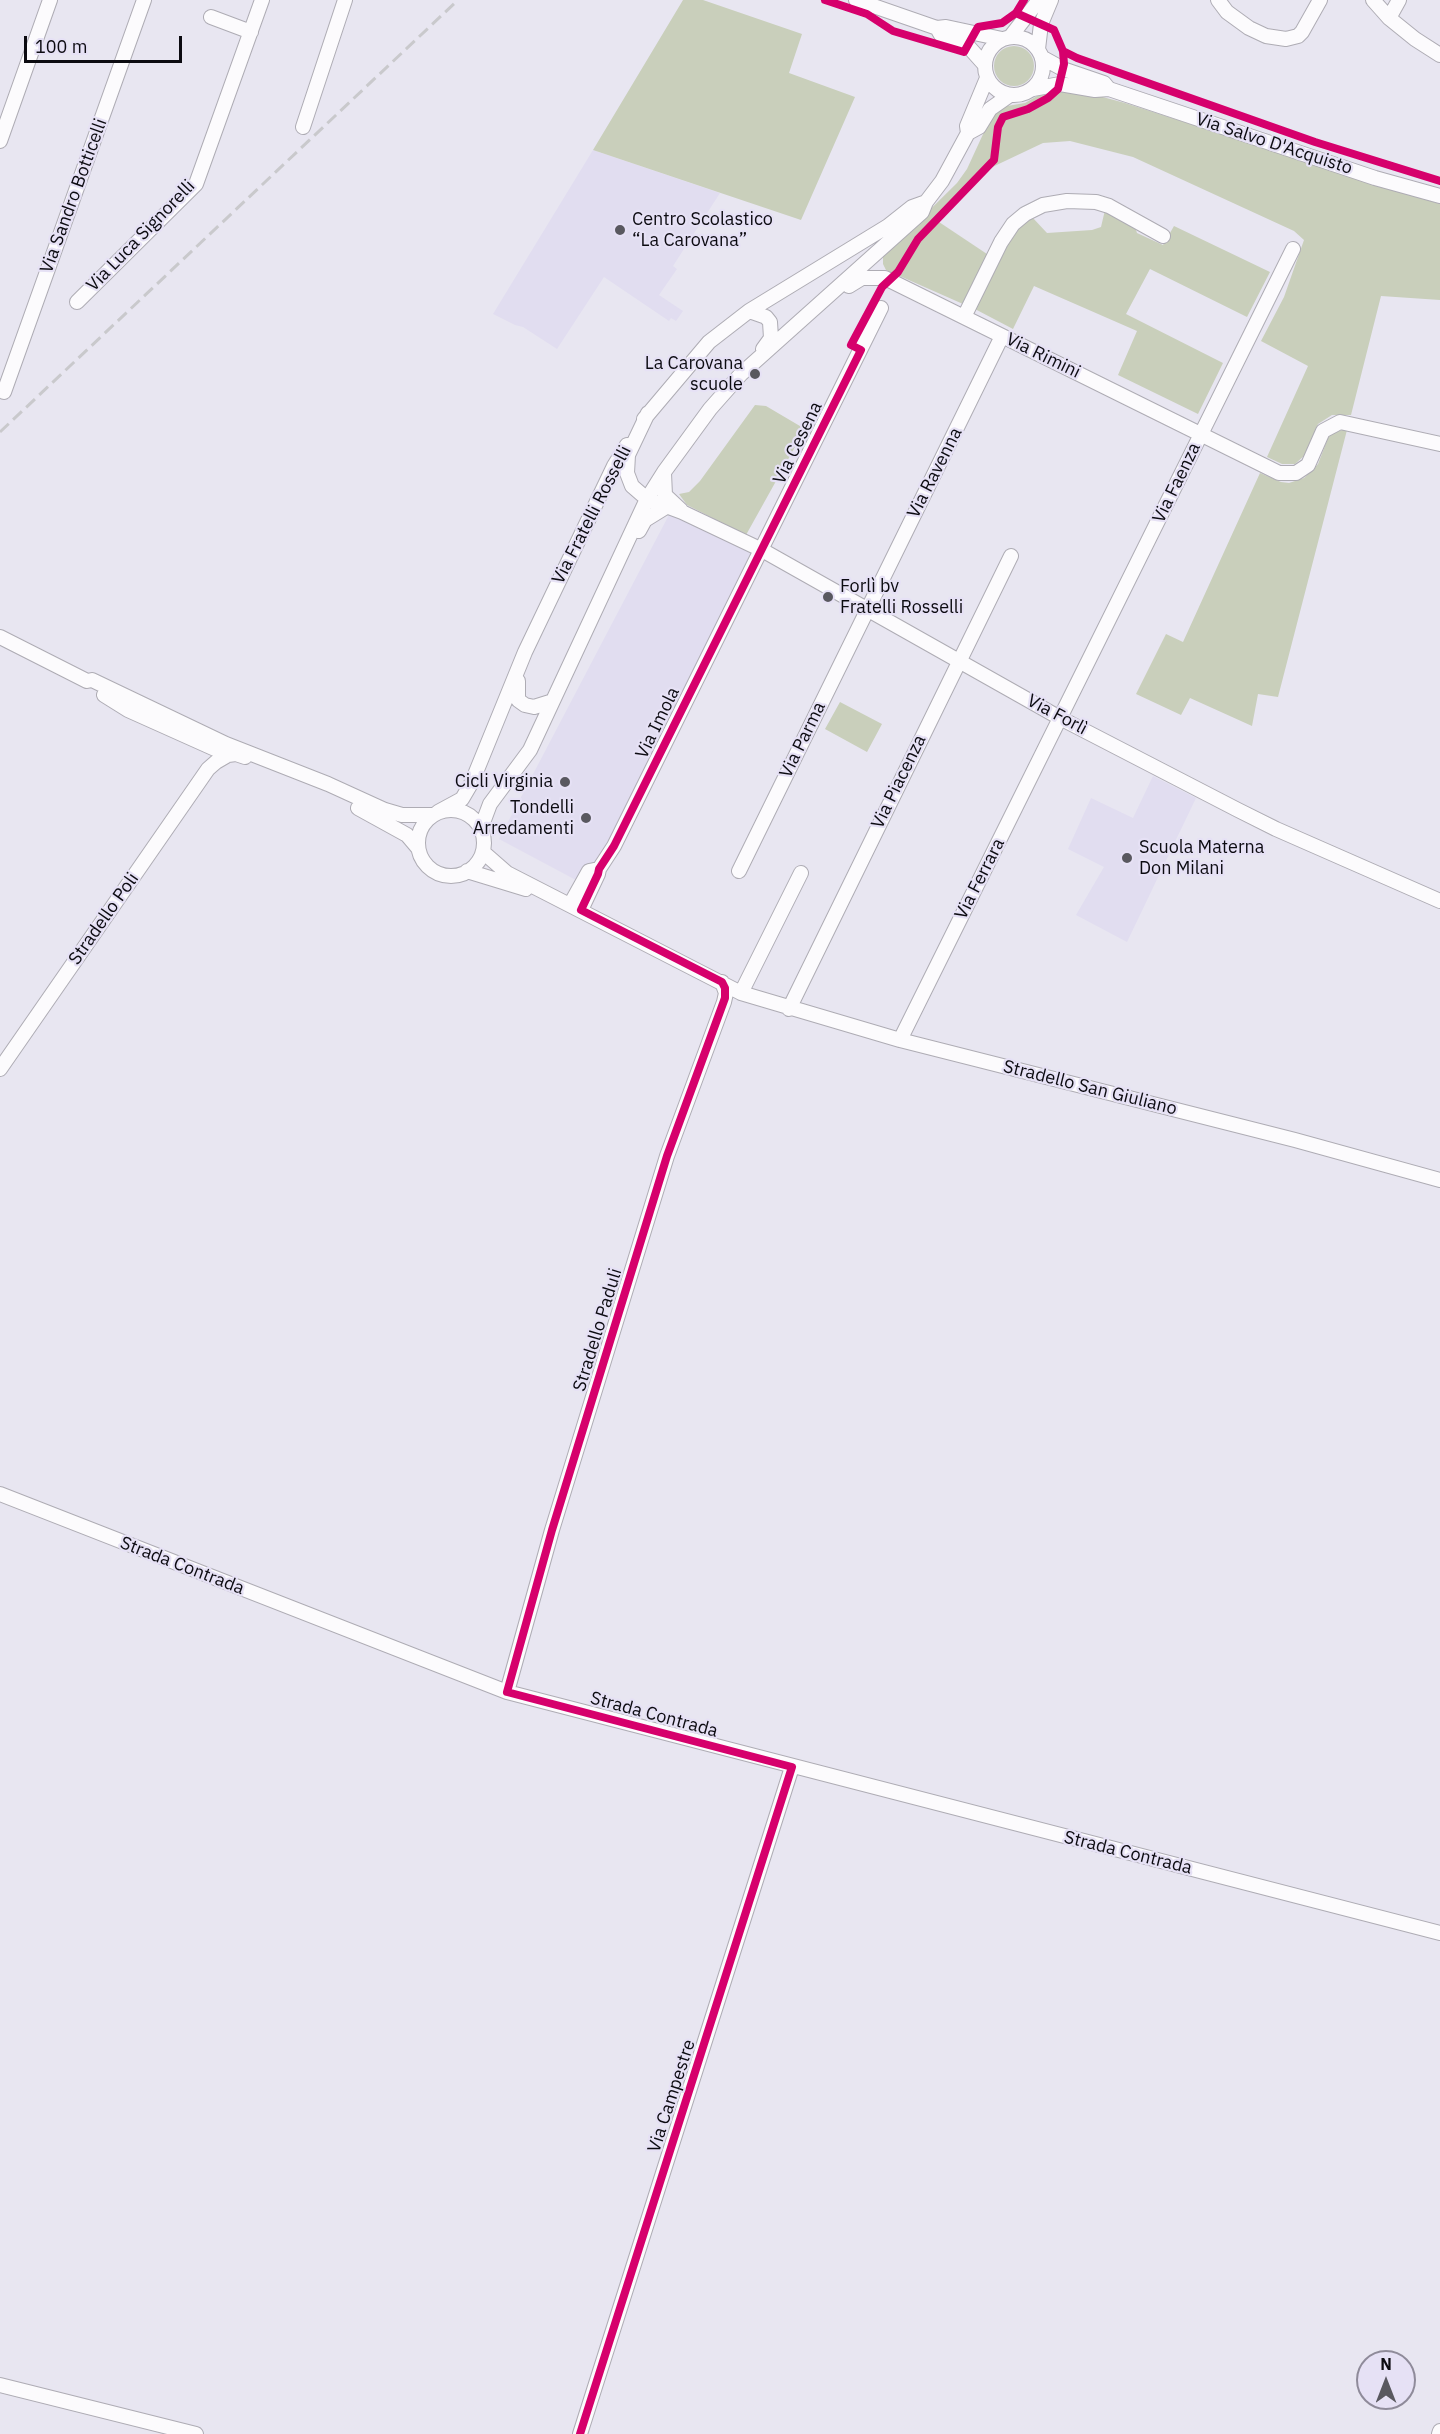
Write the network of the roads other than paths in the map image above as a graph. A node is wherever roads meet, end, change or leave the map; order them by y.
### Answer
1 (50, 0) edge
2 (144, 0) edge
3 (262, 0) edge
4 (345, 0) edge
5 (856, 0) edge
6 (1039, 0) edge
7 (1051, 0) edge
8 (1218, 0) edge
9 (1320, 0) edge
10 (1373, 0) edge
11 (1399, 0) edge
12 (211, 16) dead end
13 (1389, 18) junction
14 (937, 28) junction
15 (251, 32) junction
16 (1006, 38) junction
17 (1041, 54) junction
18 (1440, 55) edge
19 (985, 71) junction
20 (1033, 89) junction
21 (1109, 89) junction
22 (1010, 95) junction
23 (303, 127) dead end
24 (968, 133) junction
25 (0, 141) edge
26 (1440, 196) edge
27 (926, 202) junction
28 (1163, 236) dead end
29 (881, 249) junction
30 (1293, 249) dead end
31 (885, 278) junction
32 (77, 302) dead end
33 (882, 308) dead end
34 (749, 311) junction
35 (964, 317) junction
36 (806, 318) junction
37 (1002, 336) junction
38 (751, 365) junction
39 (4, 392) dead end
40 (648, 413) junction
41 (1201, 434) junction
42 (1440, 444) edge
43 (664, 472) junction
44 (647, 499) junction
45 (666, 507) junction
46 (682, 512) junction
47 (762, 550) junction
48 (1011, 556) dead end
49 (609, 579) junction
50 (867, 609) junction
51 (0, 637) edge
52 (525, 652) junction
53 (958, 661) junction
54 (87, 681) junction
55 (550, 702) junction
56 (147, 708) junction
57 (1060, 718) junction
58 (178, 733) junction
59 (199, 743) junction
60 (228, 755) junction
61 (280, 766) junction
62 (208, 769) junction
63 (436, 813) junction
64 (481, 828) junction
65 (418, 848) junction
66 (483, 852) junction
67 (467, 871) junction
68 (739, 871) dead end
69 (801, 873) dead end
70 (555, 898) junction
71 (1439, 898) edge
72 (576, 908) junction
73 (722, 982) junction
74 (741, 993) junction
75 (789, 1009) junction
76 (900, 1040) junction
77 (0, 1069) edge
78 (1440, 1180) edge
79 (0, 1494) edge
80 (507, 1692) junction
81 (792, 1767) junction
82 (1440, 1933) edge
83 (0, 2385) edge
84 (196, 2434) edge
85 (580, 2434) edge

1 - 25 street
2 - 39 street, Via Sandro Botticelli
3 - 15 street, Via Luca Signorelli
4 - 23 street
5 - 14 street
6 - 16 street
7 - 17 street
8 - 9 street
10 - 13 street
11 - 13 street
12 - 15 street
13 - 18 street
14 - 16 street
14 - 19 street
15 - 32 street, Via Luca Signorelli
16 - 17 street
16 - 19 street
17 - 20 street
17 - 21 street, Via Salvo D'Acquisto
19 - 22 street
19 - 24 street, Via Fratelli Rosselli
20 - 21 street, Via Salvo D'Acquisto
20 - 22 street
21 - 26 street, Via Salvo D'Acquisto
22 - 24 street, Via Fratelli Rosselli
24 - 27 street, Via Fratelli Rosselli
27 - 29 street, Via Fratelli Rosselli
27 - 34 street, Via Fratelli Rosselli
28 - 35 street
29 - 31 street
29 - 36 street, Via Fratelli Rosselli
30 - 41 street, Via Faenza
31 - 35 street, Via Rimini
31 - 36 street
33 - 47 street, Via Cesena
34 - 38 street, Via Fratelli Rosselli
34 - 40 street, Via Fratelli Rosselli
35 - 37 street, Via Rimini
36 - 38 street, Via Fratelli Rosselli
37 - 41 street, Via Rimini
37 - 50 street, Via Ravenna
38 - 43 street, Via Fratelli Rosselli
40 - 44 street
40 - 52 street, Via Fratelli Rosselli
41 - 42 street, Via Rimini
41 - 57 street, Via Faenza
43 - 44 street, Via Fratelli Rosselli
43 - 46 street
44 - 45 street, Via Forlì
44 - 49 street, Via Fratelli Rosselli
45 - 46 street, Via Forlì
45 - 49 street
46 - 47 street, Via Forlì
47 - 50 street, Via Forlì
47 - 72 street, Via Imola
48 - 53 street, Via Piacenza
49 - 55 street, Via Fratelli Rosselli
50 - 53 street, Via Forlì
50 - 68 street, Via Parma
51 - 54 street
52 - 55 street, Via Fratelli Rosselli
52 - 63 street, Via Fratelli Rosselli
53 - 57 street, Via Forlì
53 - 75 street, Via Piacenza
54 - 56 street
54 - 58 street
55 - 64 street, Via Fratelli Rosselli
56 - 58 street
56 - 61 street
57 - 71 street, Via Forlì
57 - 76 street, Via Ferrara
58 - 59 street
59 - 60 street
59 - 62 street
60 - 61 street
60 - 62 street, Stradello Poli
60 - 65 street
61 - 63 street
62 - 77 street, Stradello Poli
63 - 64 street
63 - 65 street
64 - 66 street
65 - 67 street
66 - 67 street
66 - 70 street, Stradello San Giuliano
67 - 70 street, Stradello San Giuliano
69 - 74 street
70 - 72 street, Stradello San Giuliano
72 - 73 street, Stradello San Giuliano
73 - 74 street, Stradello San Giuliano
73 - 80 street, Stradello Paduli
74 - 75 street, Stradello San Giuliano
75 - 76 street, Stradello San Giuliano
76 - 78 street, Stradello San Giuliano
79 - 80 street, Strada Contrada
80 - 81 street, Strada Contrada
81 - 82 street, Strada Contrada
81 - 85 street, Via Campestre
83 - 84 street

